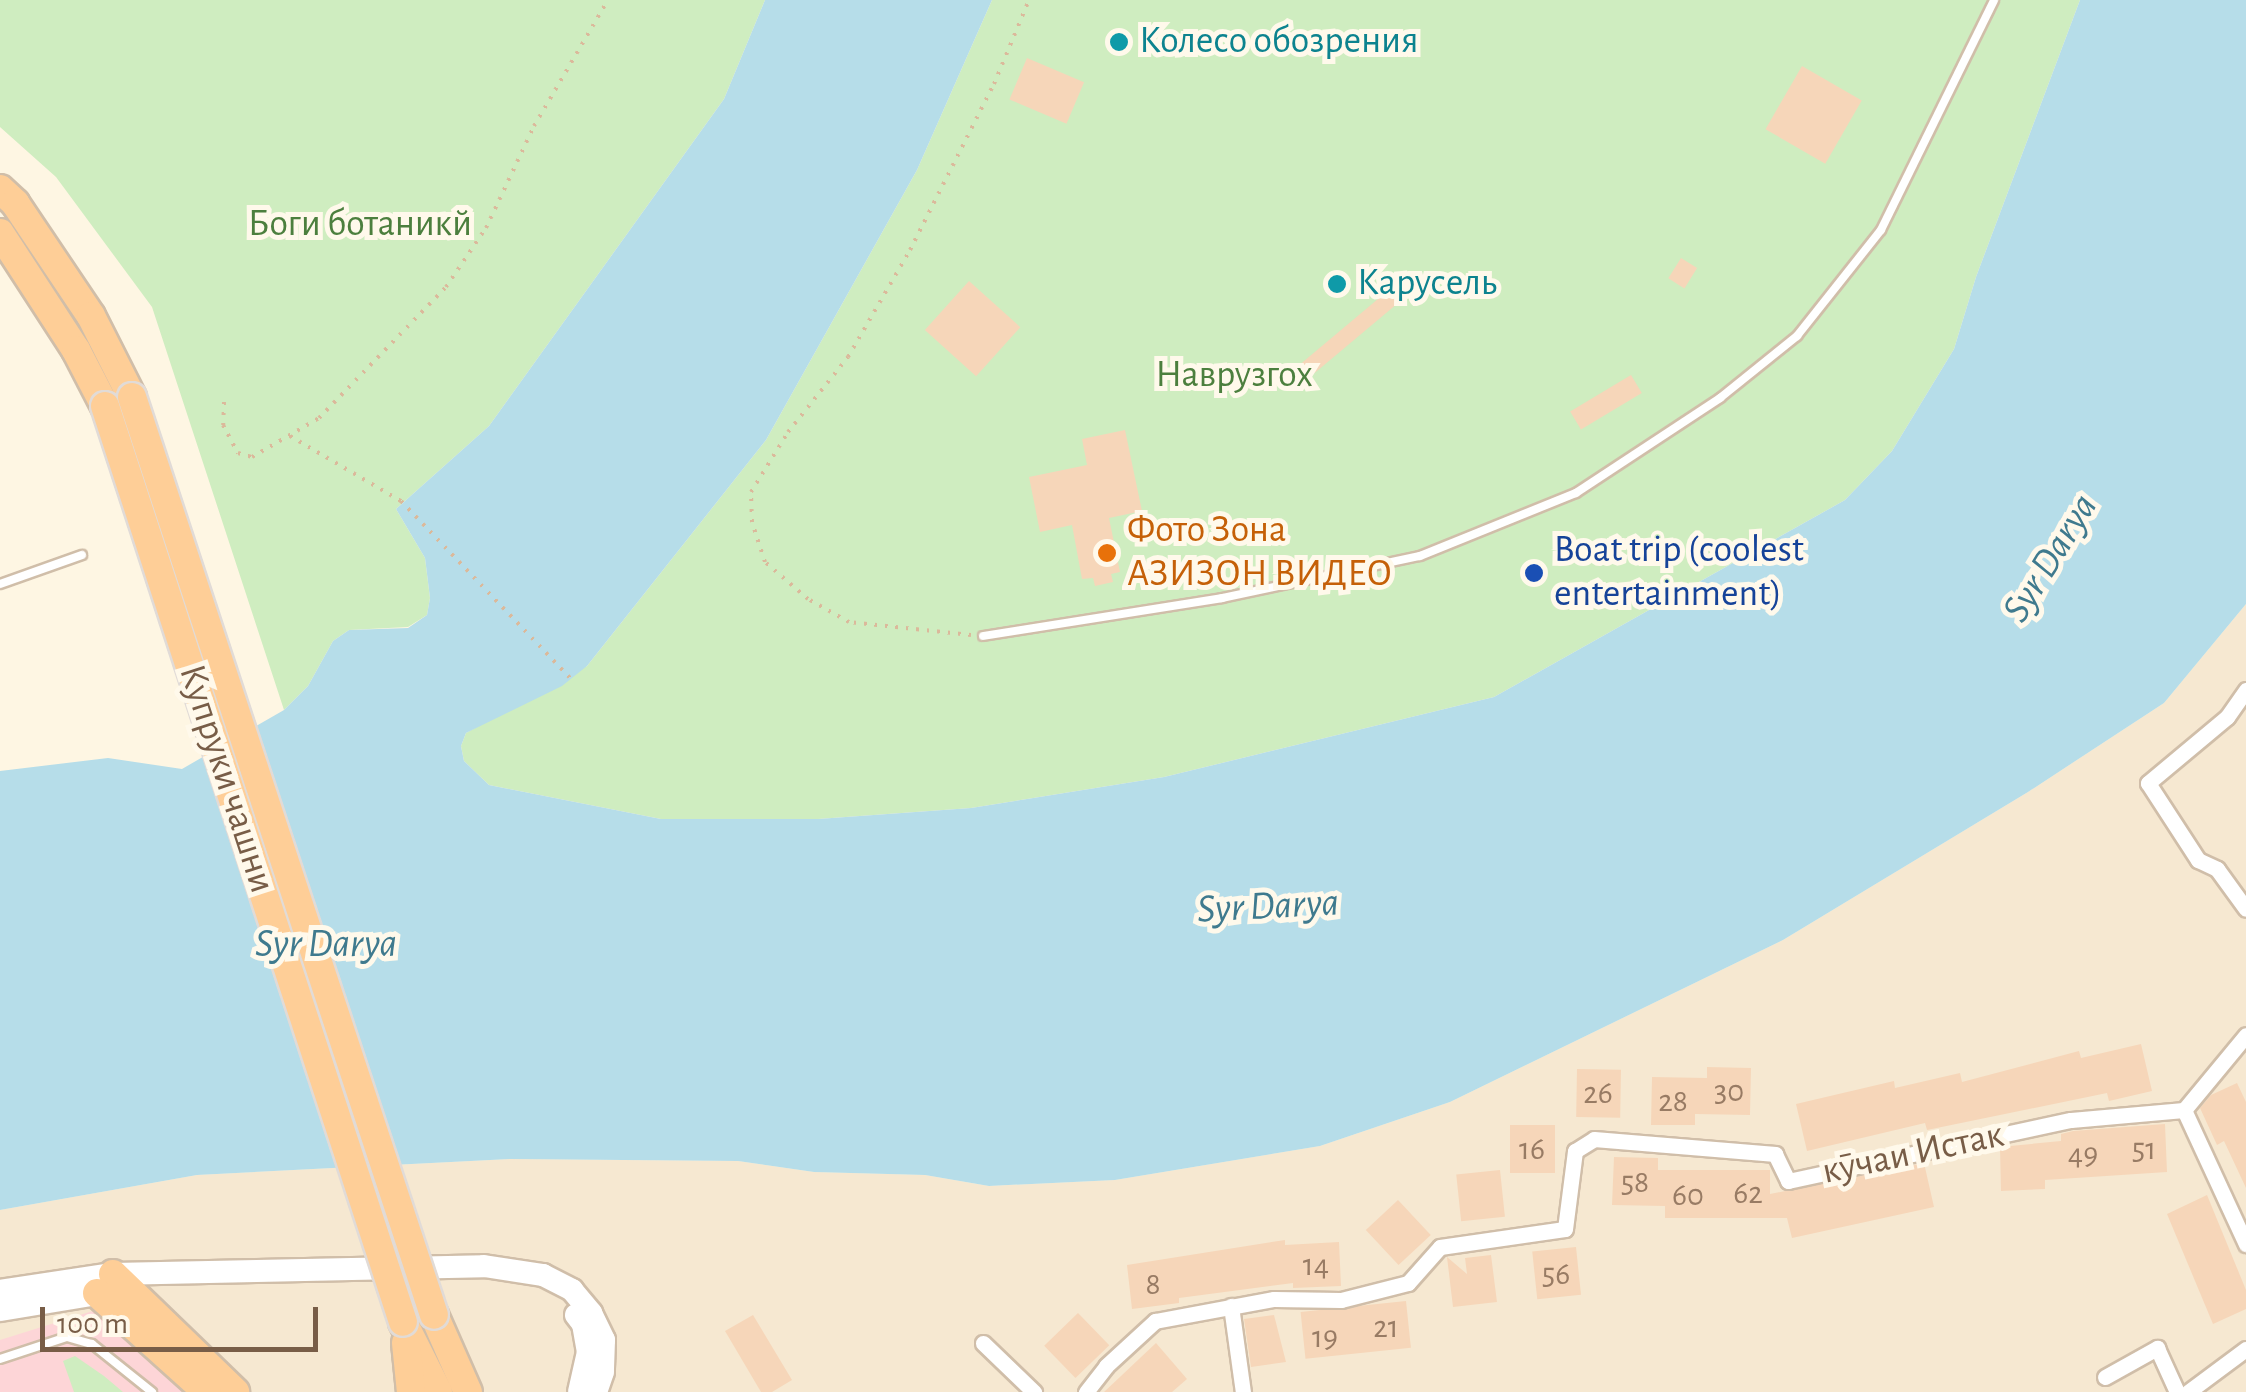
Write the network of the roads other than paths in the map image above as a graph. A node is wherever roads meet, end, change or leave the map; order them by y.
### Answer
1 (1994, 0) edge
2 (0, 189) edge
3 (0, 233) edge
4 (119, 402) junction
5 (82, 555) dead end
6 (0, 584) edge
7 (984, 636) road end
8 (2246, 690) edge
9 (2246, 909) edge
10 (2246, 1035) edge
11 (2184, 1110) junction
12 (2246, 1244) edge
13 (114, 1286) junction
14 (0, 1291) edge
15 (1231, 1306) junction
16 (0, 1310) edge
17 (403, 1322) junction
18 (983, 1343) dead end
19 (2246, 1349) edge
20 (0, 1359) edge
21 (2105, 1376) dead end
22 (152, 1392) edge
23 (207, 1392) edge
24 (236, 1392) edge
25 (411, 1392) edge
26 (438, 1392) edge
27 (468, 1392) edge
28 (579, 1392) edge
29 (596, 1392) edge
30 (1034, 1392) edge
31 (1086, 1392) edge
32 (1243, 1392) edge
33 (2177, 1392) edge
34 (2188, 1392) edge

1 - 7 lane
2 - 4 highway
3 - 4 highway
4 - 17 highway, Купруки чашни, bridge
4 - 27 highway, bridge
5 - 6 lane
8 - 9 street
10 - 11 street
11 - 12 street
11 - 15 street, кӯчаи Истак
13 - 14 main road
13 - 16 main road
13 - 23 highway
13 - 24 highway
13 - 28 main road
13 - 29 main road
15 - 31 street, кӯчаи Истак
15 - 32 street
17 - 25 highway
17 - 26 highway
18 - 30 street
19 - 34 street
20 - 22 lane
21 - 33 street

